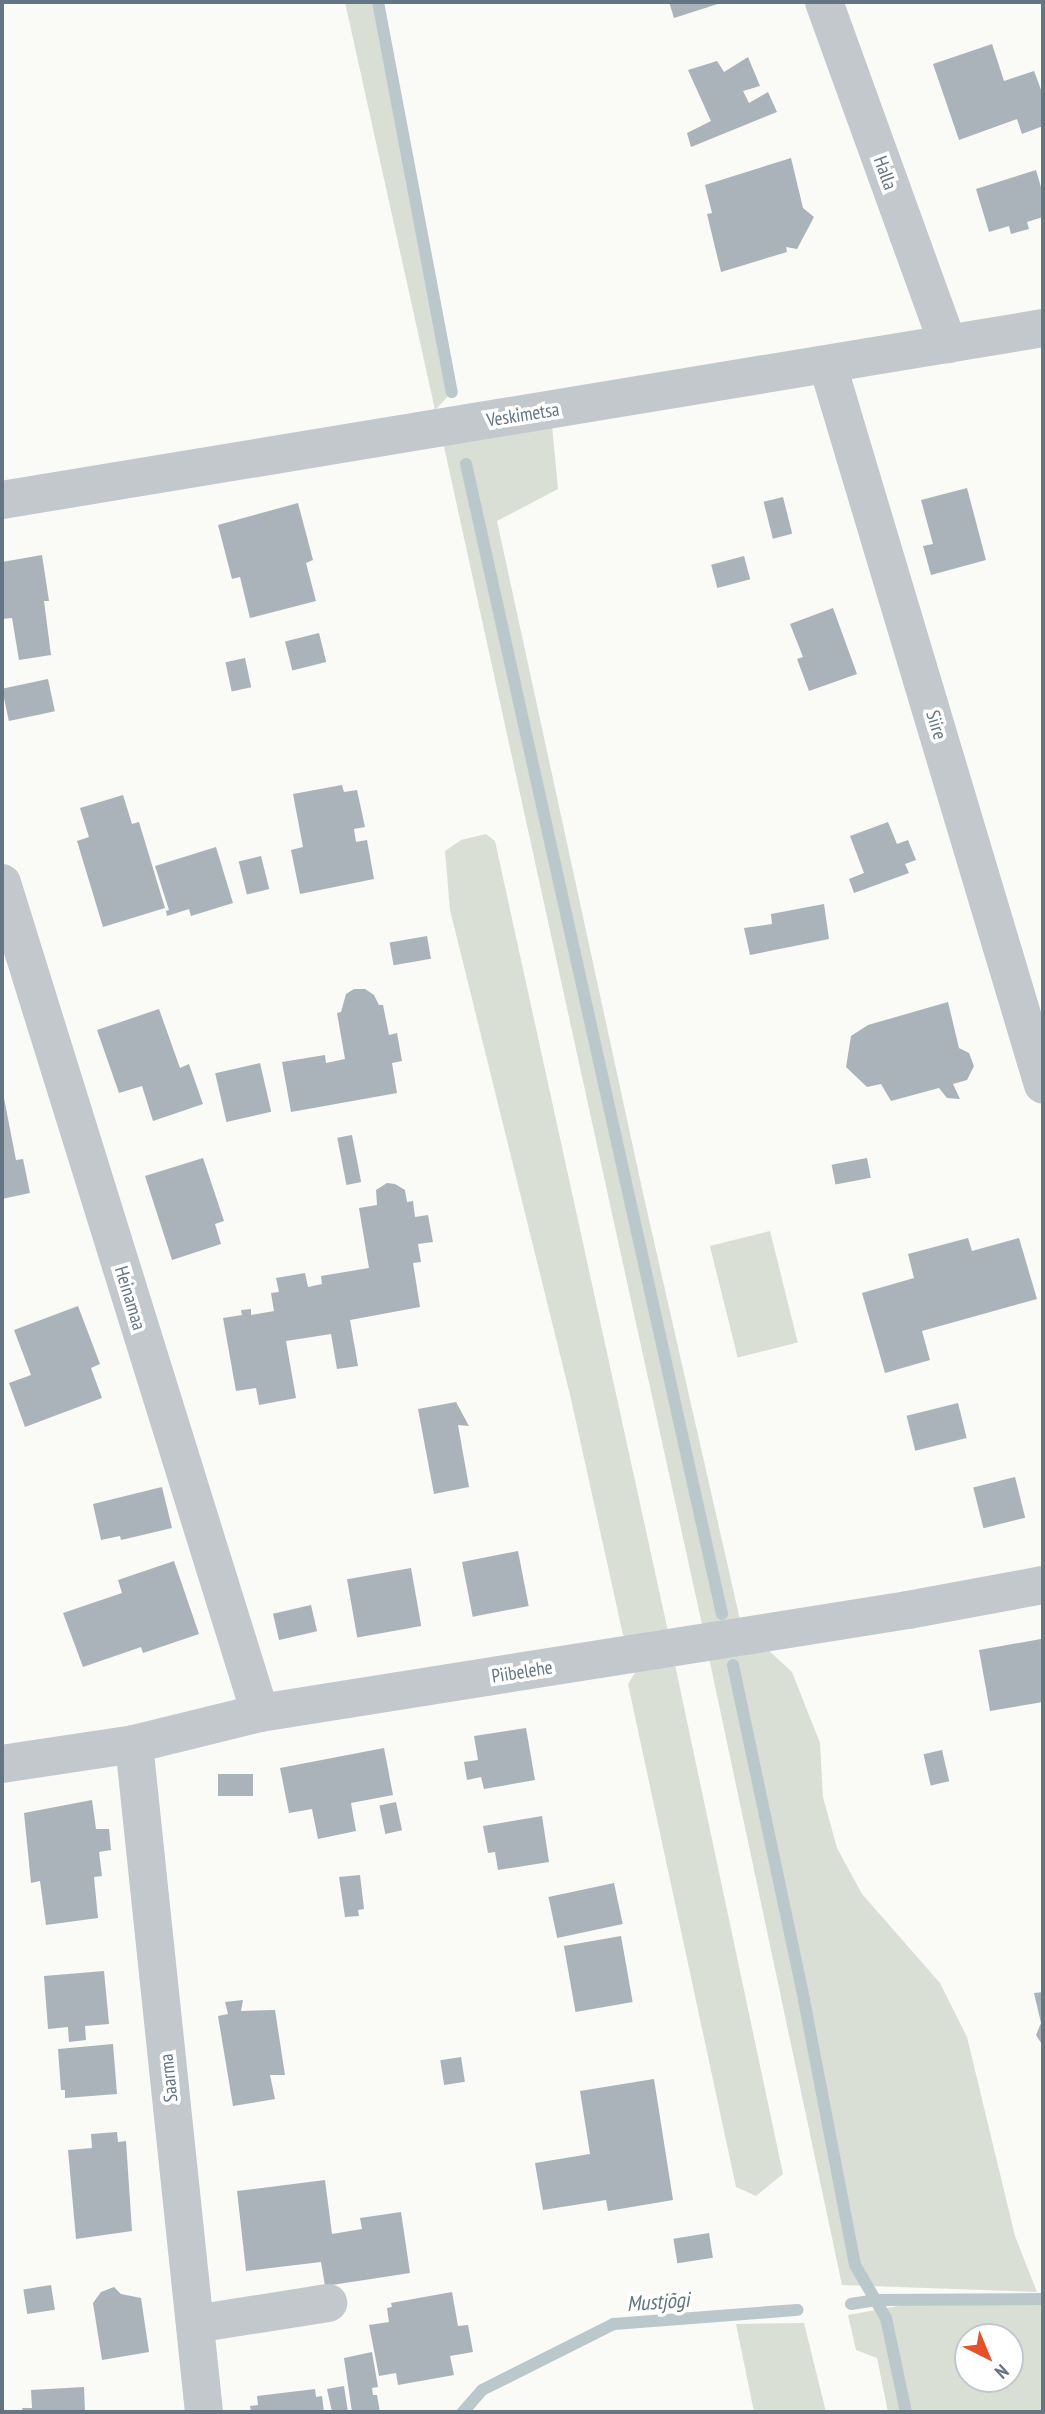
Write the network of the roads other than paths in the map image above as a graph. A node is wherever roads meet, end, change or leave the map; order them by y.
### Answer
1 (824, 2) edge
2 (1043, 328) edge
3 (948, 344) junction
4 (828, 366) junction
5 (2, 499) edge
6 (2, 883) edge
7 (1043, 1085) edge
8 (1043, 1585) edge
9 (260, 1713) junction
10 (134, 1744) junction
11 (2, 1764) edge
12 (328, 2302) dead end
13 (195, 2324) junction
14 (204, 2412) edge

1 - 3 street, Halla
2 - 3 street, Veskimetsa
3 - 4 street, Veskimetsa
4 - 5 street, Veskimetsa
4 - 7 street, Siire
6 - 9 street, Heinamaa
8 - 9 street, Piibelehe
9 - 10 street, Piibelehe
10 - 11 street, Piibelehe
10 - 13 street, Saarma
12 - 13 street
13 - 14 street, Saarma

